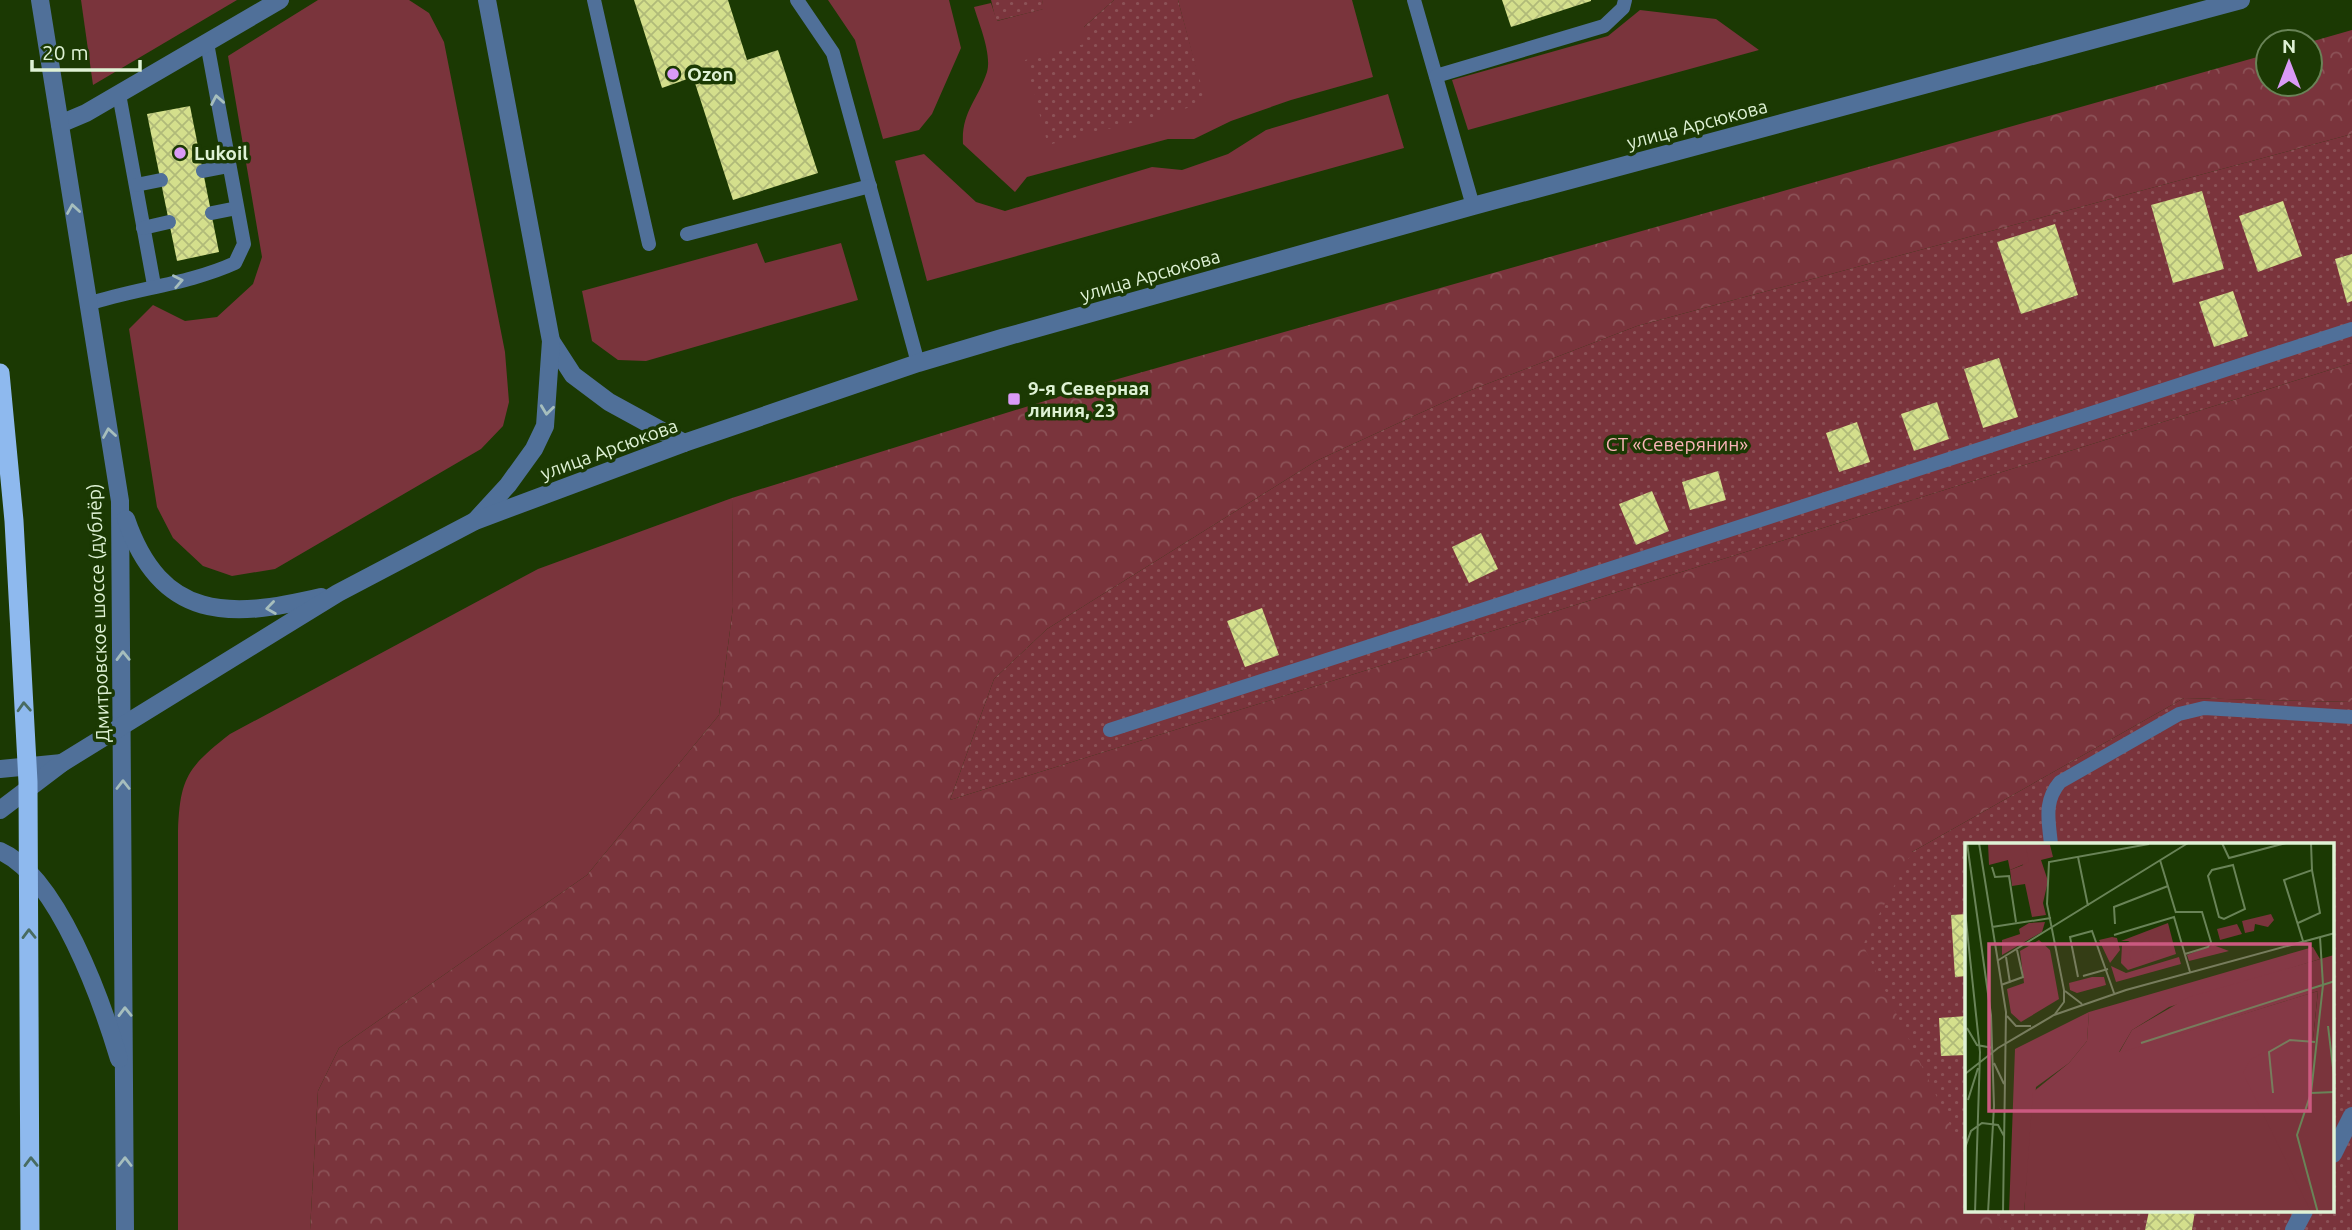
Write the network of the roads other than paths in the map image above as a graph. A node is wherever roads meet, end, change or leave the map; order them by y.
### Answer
1 (40, 0) edge
2 (280, 0) edge
3 (487, 0) edge
4 (594, 0) edge
5 (797, 0) edge
6 (1414, 0) edge
7 (1625, 0) edge
8 (2241, 0) edge
9 (206, 43) junction
10 (1436, 76) junction
11 (119, 94) junction
12 (60, 124) junction
13 (229, 166) junction
14 (203, 172) dead end
15 (161, 180) dead end
16 (136, 185) junction
17 (870, 187) junction
18 (1473, 206) junction
19 (237, 208) junction
20 (212, 213) dead end
21 (169, 222) dead end
22 (143, 228) junction
23 (687, 234) dead end
24 (649, 244) dead end
25 (154, 285) junction
26 (88, 304) junction
27 (2352, 330) edge
28 (551, 341) junction
29 (918, 363) junction
30 (0, 373) edge
31 (684, 443) junction
32 (120, 501) junction
33 (475, 521) junction
34 (338, 593) junction
35 (2352, 717) edge
36 (124, 724) junction
37 (1110, 730) dead end
38 (62, 763) junction
39 (0, 769) edge
40 (0, 810) edge
41 (2052, 843) edge
42 (0, 851) edge
43 (126, 1080) junction
44 (2352, 1116) edge
45 (2334, 1152) edge
46 (2303, 1212) edge
47 (30, 1230) edge
48 (125, 1230) edge
49 (2294, 1230) edge

1 - 12 street, Дмитровское шоссе (дублёр)
2 - 9 street
3 - 28 street
4 - 24 lane
5 - 17 lane
6 - 10 lane
7 - 10 lane
8 - 18 street, улица Арсюкова
9 - 11 street
13 -> 9 lane
10 - 18 lane
11 - 12 street
11 - 16 lane
26 -> 12 street, Дмитровское шоссе (дублёр)
13 - 14 lane
13 - 19 lane
15 - 16 lane
16 - 22 lane
17 - 23 lane
17 - 29 lane
18 - 29 street, улица Арсюкова
19 - 20 lane
25 -> 19 lane
21 - 22 lane
22 - 25 lane
25 - 26 lane
32 -> 26 street, Дмитровское шоссе (дублёр)
27 - 37 lane
28 - 31 street
28 -> 33 street
29 - 31 street, улица Арсюкова
47 -> 30 highway, bridge
31 - 33 street, улица Арсюкова
34 -> 32 street
36 -> 32 street, Дмитровское шоссе (дублёр)
33 - 34 street, улица Арсюкова
34 - 36 street, улица Арсюкова
35 - 41 lane
36 - 38 street, улица Арсюкова
43 -> 36 street, Дмитровское шоссе (дублёр)
38 - 39 street
38 - 40 street, улица Арсюкова
42 - 43 street
48 -> 43 street, Дмитровское шоссе (дублёр)
44 - 45 street
46 - 49 street

